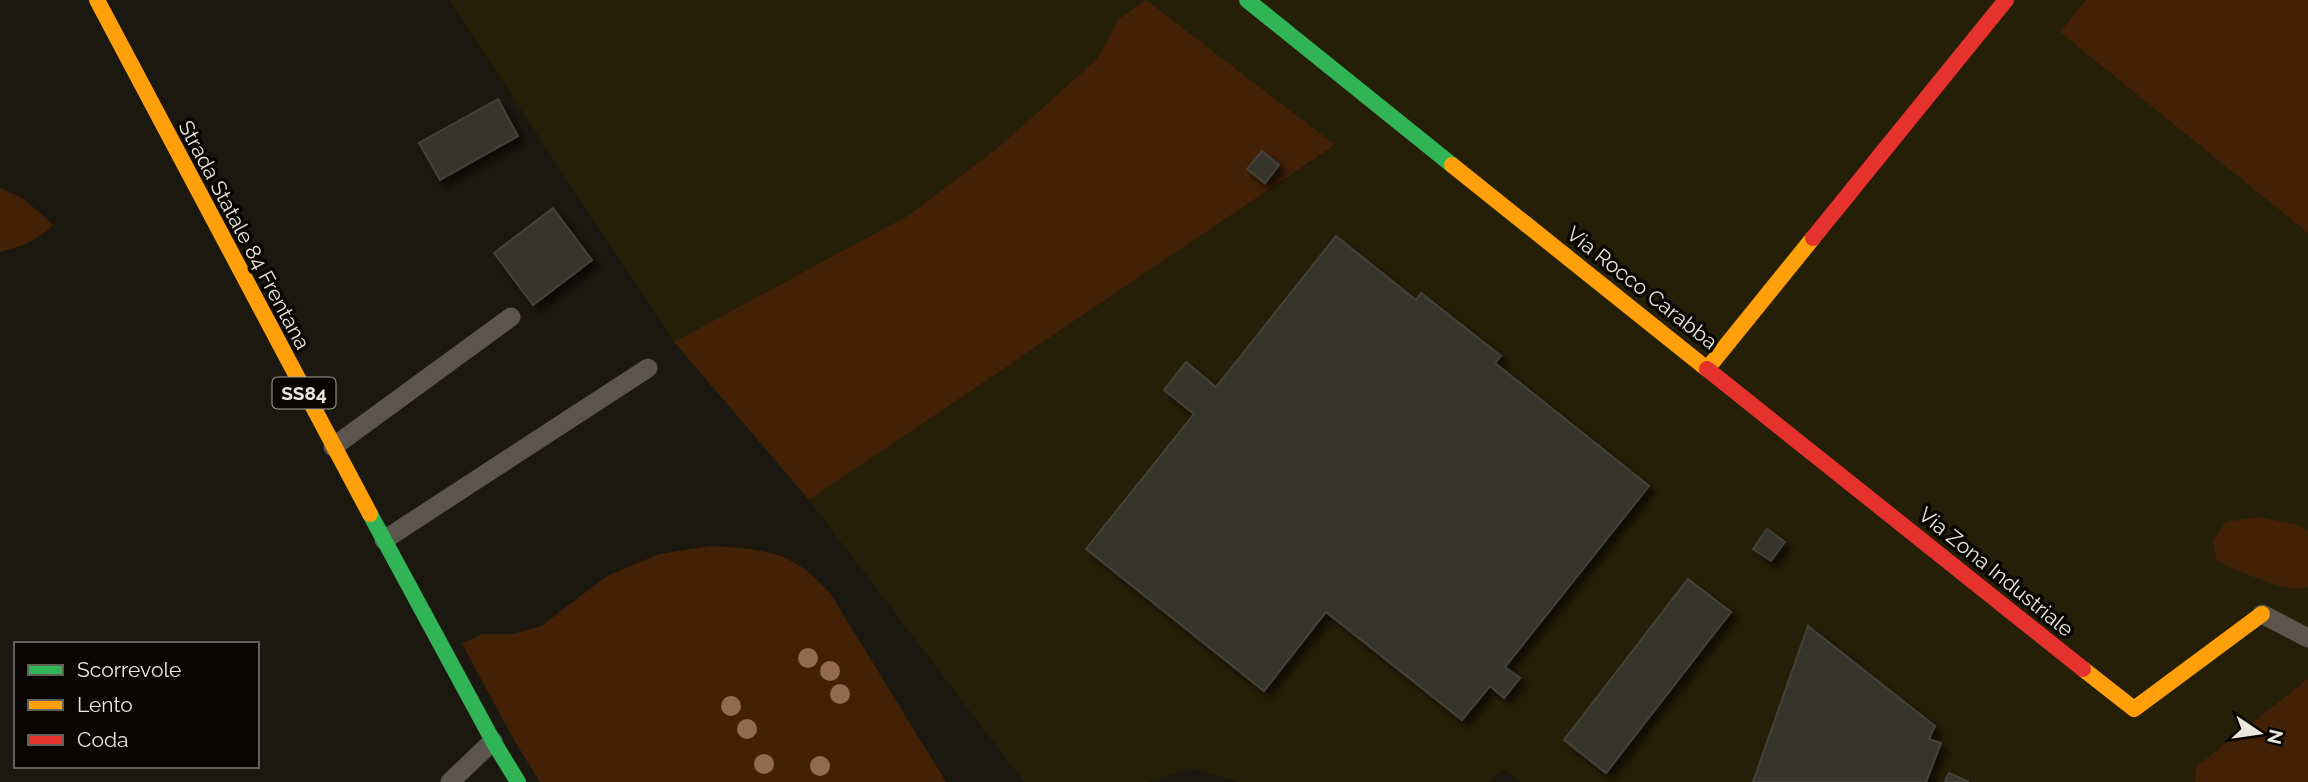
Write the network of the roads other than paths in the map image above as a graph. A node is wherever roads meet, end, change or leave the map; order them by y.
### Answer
1 (97, 0) edge
2 (1247, 0) edge
3 (2006, 0) edge
4 (511, 317) dead end
5 (648, 368) dead end
6 (1707, 369) junction
7 (333, 447) junction
8 (384, 540) junction
9 (2262, 614) joint
10 (2308, 638) edge
11 (493, 741) junction
12 (450, 782) edge
13 (518, 782) edge

1 - 7 street, Strada Statale 84 Frentana / SS84
2 - 6 street, Via Rocco Carabba
3 - 6 street, Via Rocco Carabba
4 - 7 lane
5 - 8 lane
6 - 9 street, Via Zona Industriale
7 - 8 street, Strada Statale 84 Frentana / SS84
8 - 11 street, Strada Statale 84 Frentana / SS84
9 - 10 lane
11 - 12 lane
11 - 13 street, Strada Statale 84 Frentana / SS84

